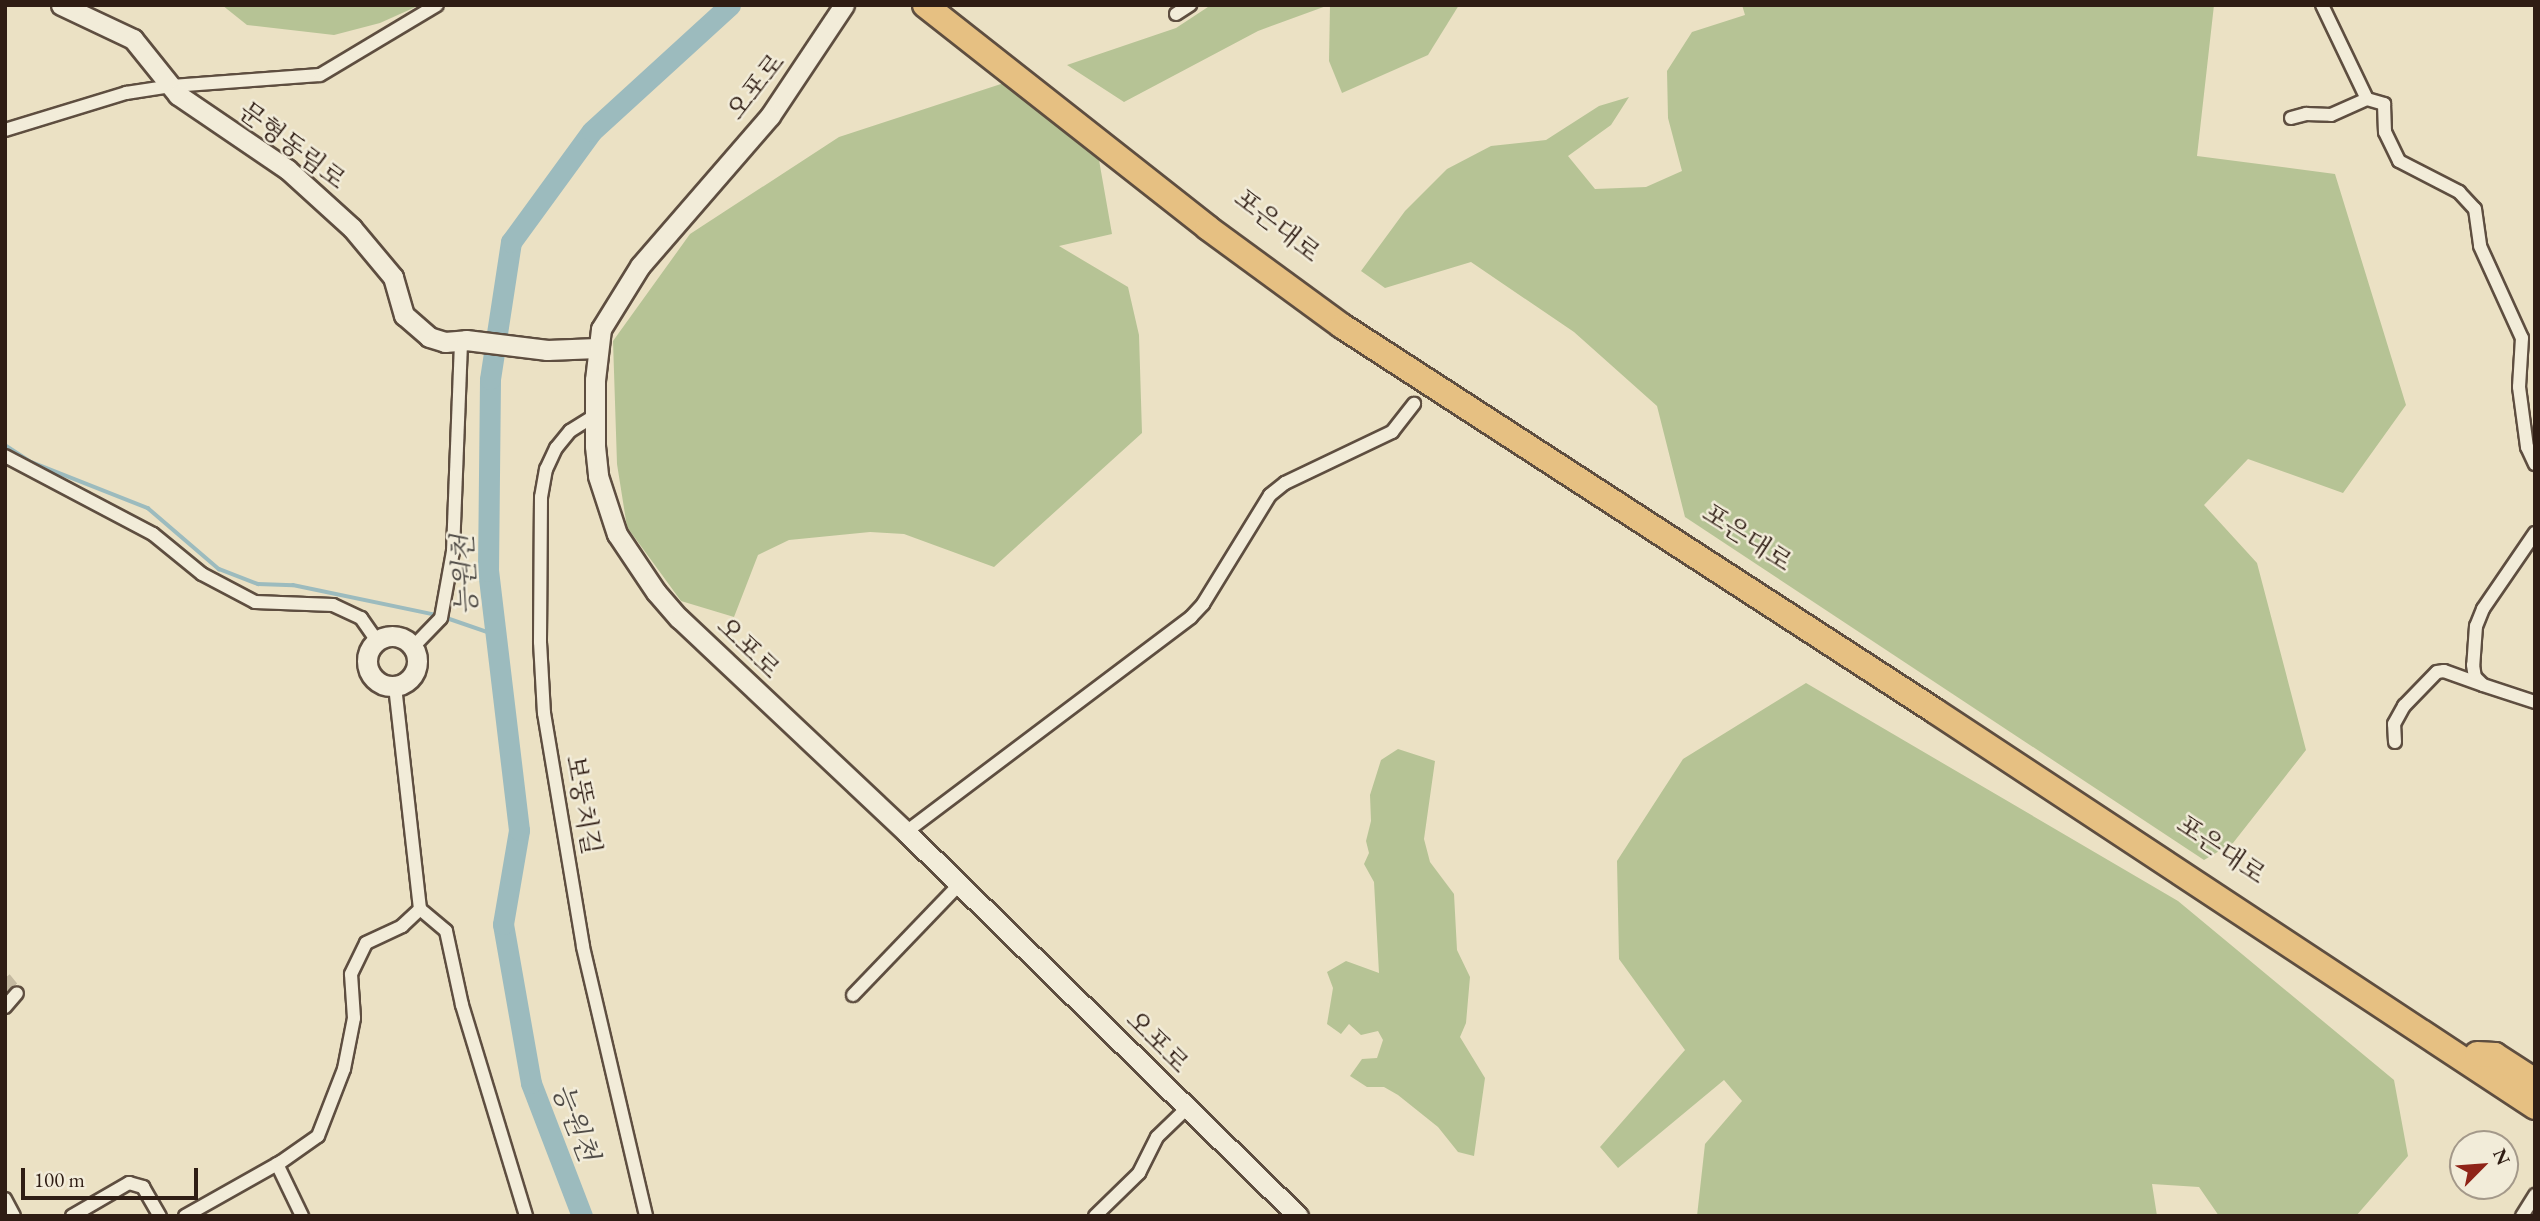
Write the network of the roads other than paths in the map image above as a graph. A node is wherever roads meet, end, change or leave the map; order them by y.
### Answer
1 (61, 5) edge
2 (437, 5) edge
3 (844, 5) edge
4 (925, 5) edge
5 (947, 5) edge
6 (1190, 5) edge
7 (2322, 5) edge
8 (1176, 14) dead end
9 (172, 86) junction
10 (1051, 95) junction
11 (2367, 99) junction
12 (2291, 118) dead end
13 (5, 130) edge
14 (464, 340) junction
15 (597, 348) junction
16 (1414, 404) dead end
17 (594, 416) junction
18 (5, 456) edge
19 (2535, 464) edge
20 (2535, 533) edge
21 (377, 641) junction
22 (412, 647) junction
23 (2483, 685) junction
24 (395, 686) junction
25 (2535, 702) edge
26 (2395, 742) dead end
27 (906, 832) junction
28 (960, 884) junction
29 (420, 909) junction
30 (17, 993) dead end
31 (853, 995) dead end
32 (5, 1007) edge
33 (2474, 1060) junction
34 (2535, 1081) edge
35 (2535, 1092) edge
36 (2535, 1107) edge
37 (1186, 1109) junction
38 (2535, 1119) edge
39 (277, 1164) junction
40 (2535, 1195) edge
41 (5, 1199) edge
42 (1295, 1215) edge
43 (14, 1216) edge
44 (72, 1216) edge
45 (160, 1216) edge
46 (185, 1216) edge
47 (302, 1216) edge
48 (526, 1216) edge
49 (646, 1216) edge
50 (1095, 1216) edge
51 (2522, 1216) edge

1 - 9 street, 문형동림로
2 - 9 street
3 - 15 street, 오포로
4 - 10 highway
5 - 10 highway, 포은대로
6 - 8 street
7 - 11 street
9 - 13 street
9 - 14 street, 문형동림로
10 - 33 highway, 포은대로
11 - 12 street
11 - 19 street
14 - 15 street, 문형동림로
14 - 22 street
15 - 17 street, 오포로
16 - 27 street
17 - 27 street, 오포로
17 - 49 street, 보뚱치길
18 - 21 street
20 - 23 street
21 - 22 street
21 - 24 street
22 - 24 street
23 - 25 street
23 - 26 street
24 - 29 street
27 - 28 street, 오포로
28 - 31 street
28 - 37 street, 오포로
29 - 39 street
29 - 48 street
30 - 32 street
33 - 34 highway
33 - 35 highway, 포은대로
33 - 36 highway
33 - 38 highway
37 - 42 street, 오포로
37 - 50 street
39 - 46 street
39 - 47 street
40 - 51 street
41 - 43 street
44 - 45 street

